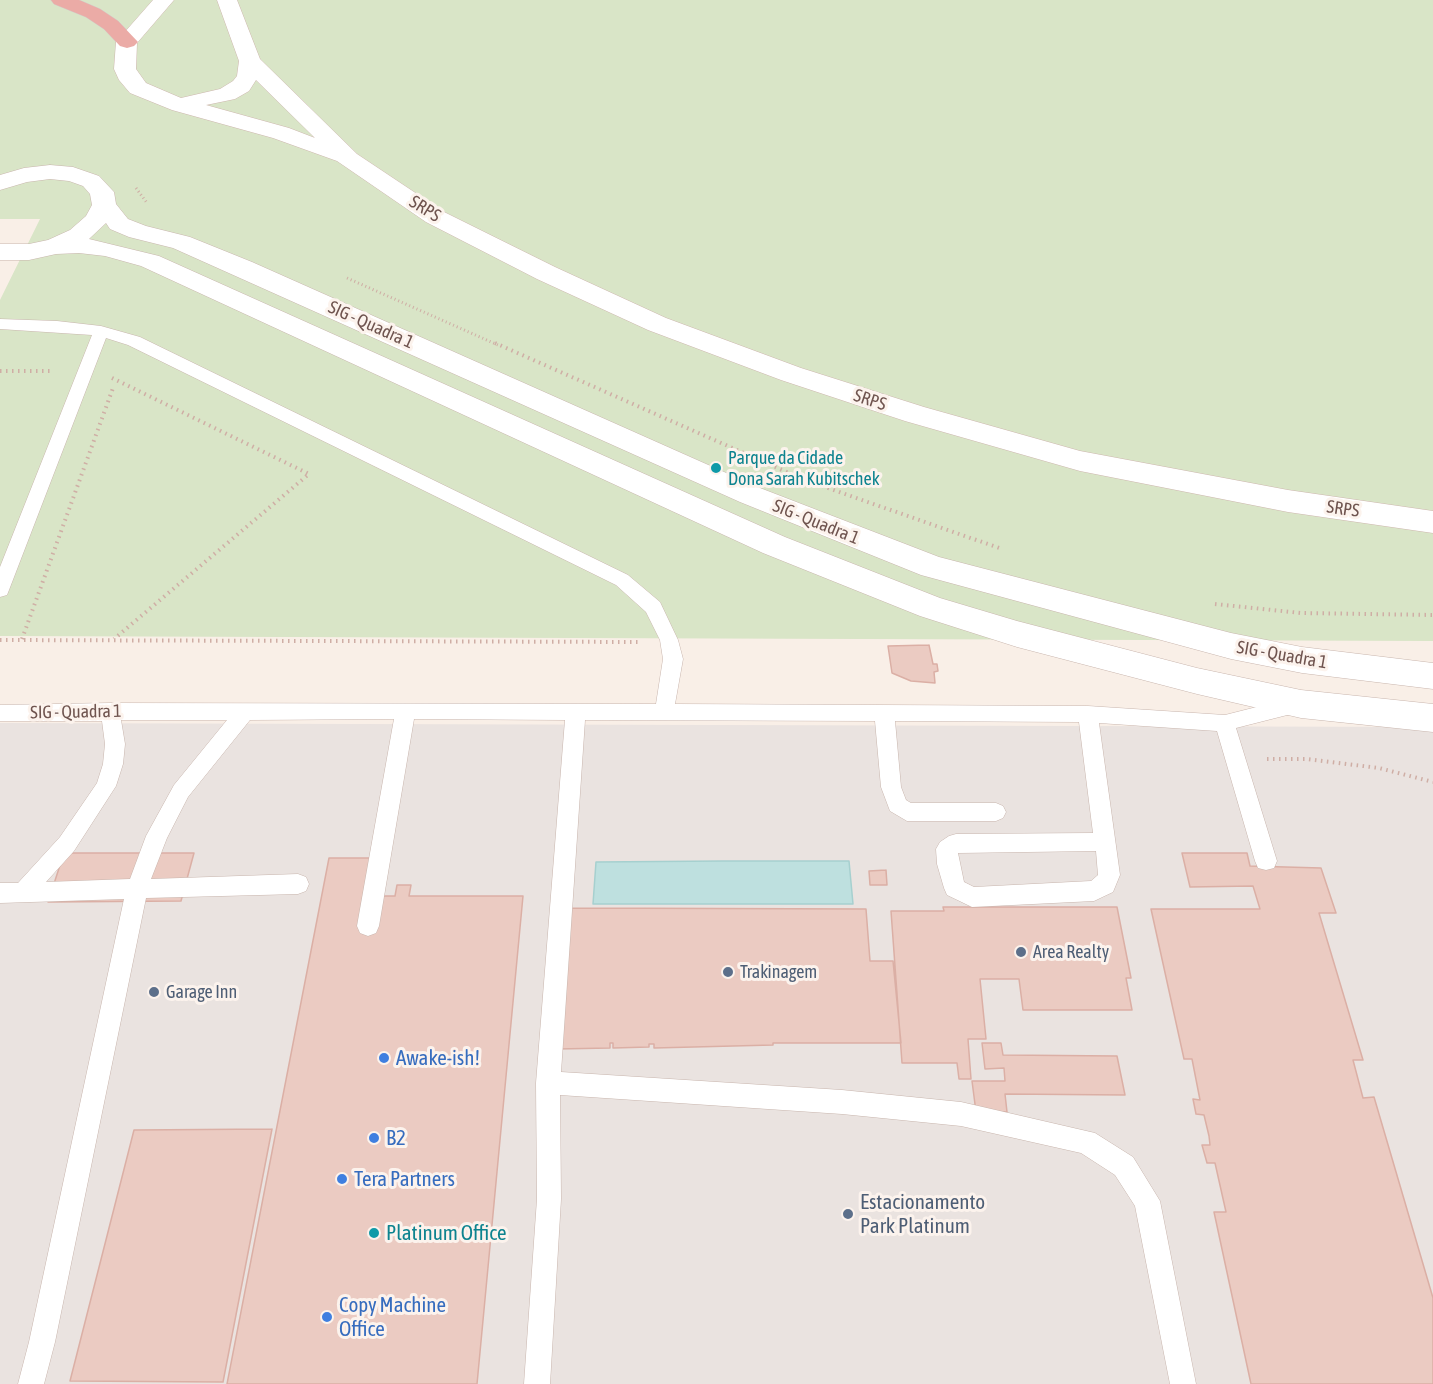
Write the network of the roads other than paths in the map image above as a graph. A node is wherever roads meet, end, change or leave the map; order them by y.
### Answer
1 (61, 0) edge
2 (164, 0) edge
3 (227, 0) edge
4 (127, 42) junction
5 (250, 61) junction
6 (180, 105) junction
7 (349, 159) junction
8 (0, 183) edge
9 (104, 205) junction
10 (56, 246) junction
11 (1, 254) edge
12 (0, 324) edge
13 (101, 331) junction
14 (1433, 522) edge
15 (0, 590) edge
16 (1433, 676) edge
17 (1301, 704) junction
18 (110, 711) junction
19 (246, 711) junction
20 (405, 711) junction
21 (576, 712) junction
22 (664, 712) junction
23 (0, 713) edge
24 (1088, 714) junction
25 (884, 715) junction
26 (1433, 718) edge
27 (1225, 723) junction
28 (996, 812) dead end
29 (1105, 842) junction
30 (1266, 861) dead end
31 (298, 884) dead end
32 (136, 888) junction
33 (23, 892) junction
34 (0, 893) edge
35 (368, 926) dead end
36 (548, 1083) junction
37 (31, 1384) edge
38 (537, 1384) edge
39 (1183, 1384) edge

1 - 4 highway
2 - 4 street
3 - 5 street, SRPS
4 - 6 street, SRPS
5 - 6 street
5 - 7 street, SRPS
6 - 7 street, SRPS
7 - 14 street, SRPS
8 - 9 street, SIG - Quadra 1
9 - 10 street
9 - 16 street, SIG - Quadra 1
10 - 11 street
10 - 17 street, SIG - Quadra 1
12 - 13 lane
13 - 15 lane
13 - 22 lane
17 - 26 street, SIG - Quadra 1
17 - 27 lane, SIG - Quadra 1
18 - 19 lane, SIG - Quadra 1
18 - 23 lane, SIG - Quadra 1
18 - 33 lane
19 - 20 lane, SIG - Quadra 1
19 - 32 lane
20 - 21 lane, SIG - Quadra 1
20 - 35 lane
21 - 22 lane, SIG - Quadra 1
21 - 36 lane
22 - 25 lane, SIG - Quadra 1
24 - 25 lane, SIG - Quadra 1
24 - 27 lane, SIG - Quadra 1
24 - 29 lane
25 - 28 lane
27 - 30 lane
29 - 29 lane
31 - 32 lane
32 - 33 lane
32 - 37 lane
33 - 34 lane
36 - 38 lane
36 - 39 lane

